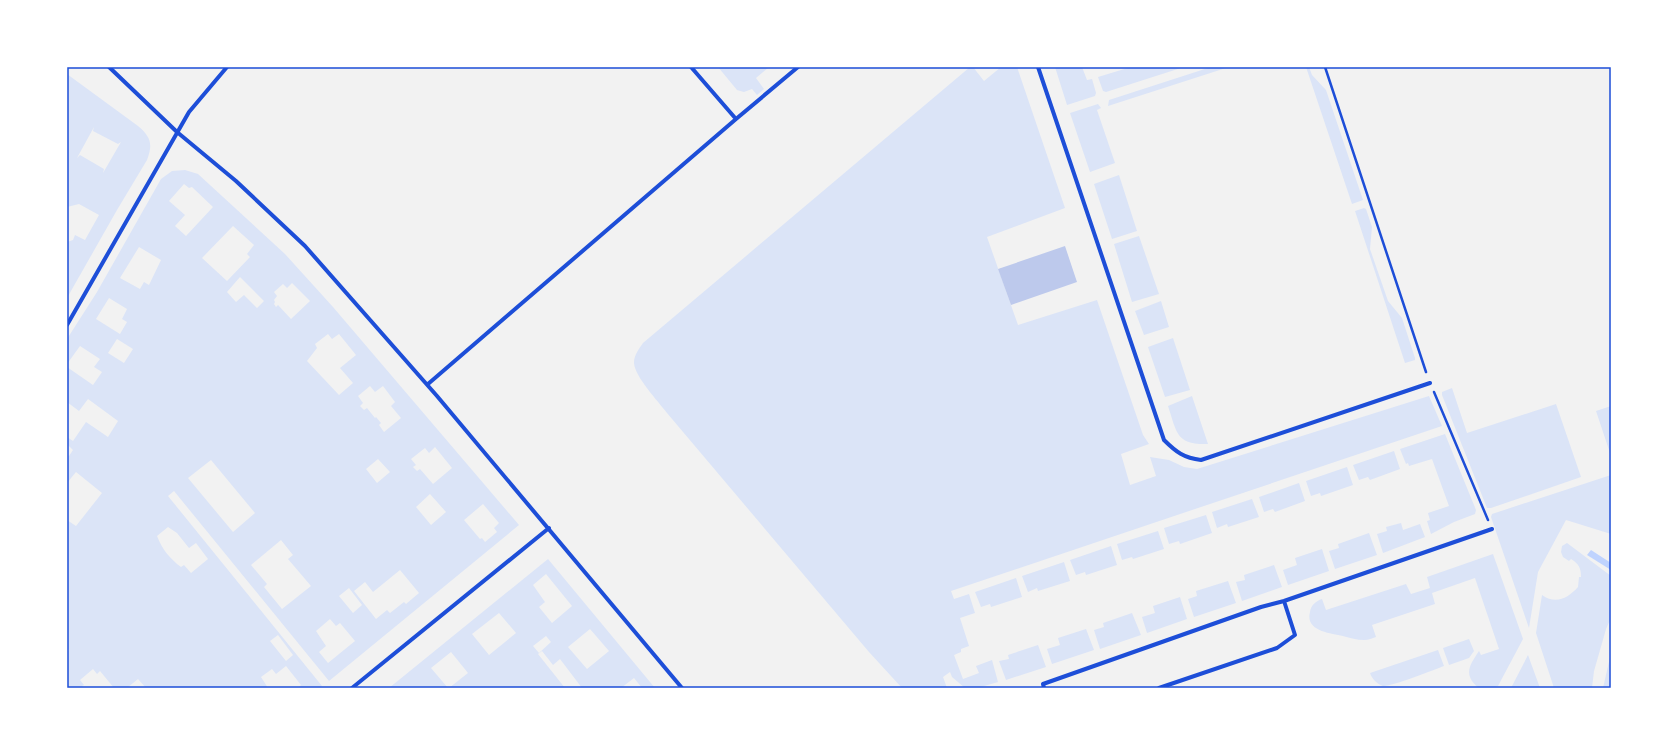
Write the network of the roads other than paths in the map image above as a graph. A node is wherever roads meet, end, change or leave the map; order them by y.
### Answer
1 (109, 67) edge
2 (227, 67) edge
3 (691, 67) edge
4 (798, 67) edge
5 (1038, 67) edge
6 (736, 119) junction
7 (177, 132) junction
8 (67, 325) edge
9 (1430, 383) road end
10 (428, 384) junction
11 (549, 528) junction
12 (1492, 529) road end
13 (1284, 601) junction
14 (352, 688) edge
15 (682, 688) edge
16 (1044, 688) edge
17 (1159, 688) edge

1 - 7 street
2 - 7 street
3 - 6 street
4 - 6 street
5 - 9 street
6 - 10 street
7 - 8 street
7 - 10 street
10 - 11 street
11 - 14 street
11 - 15 street
12 - 13 street
13 - 16 street
13 - 17 street

